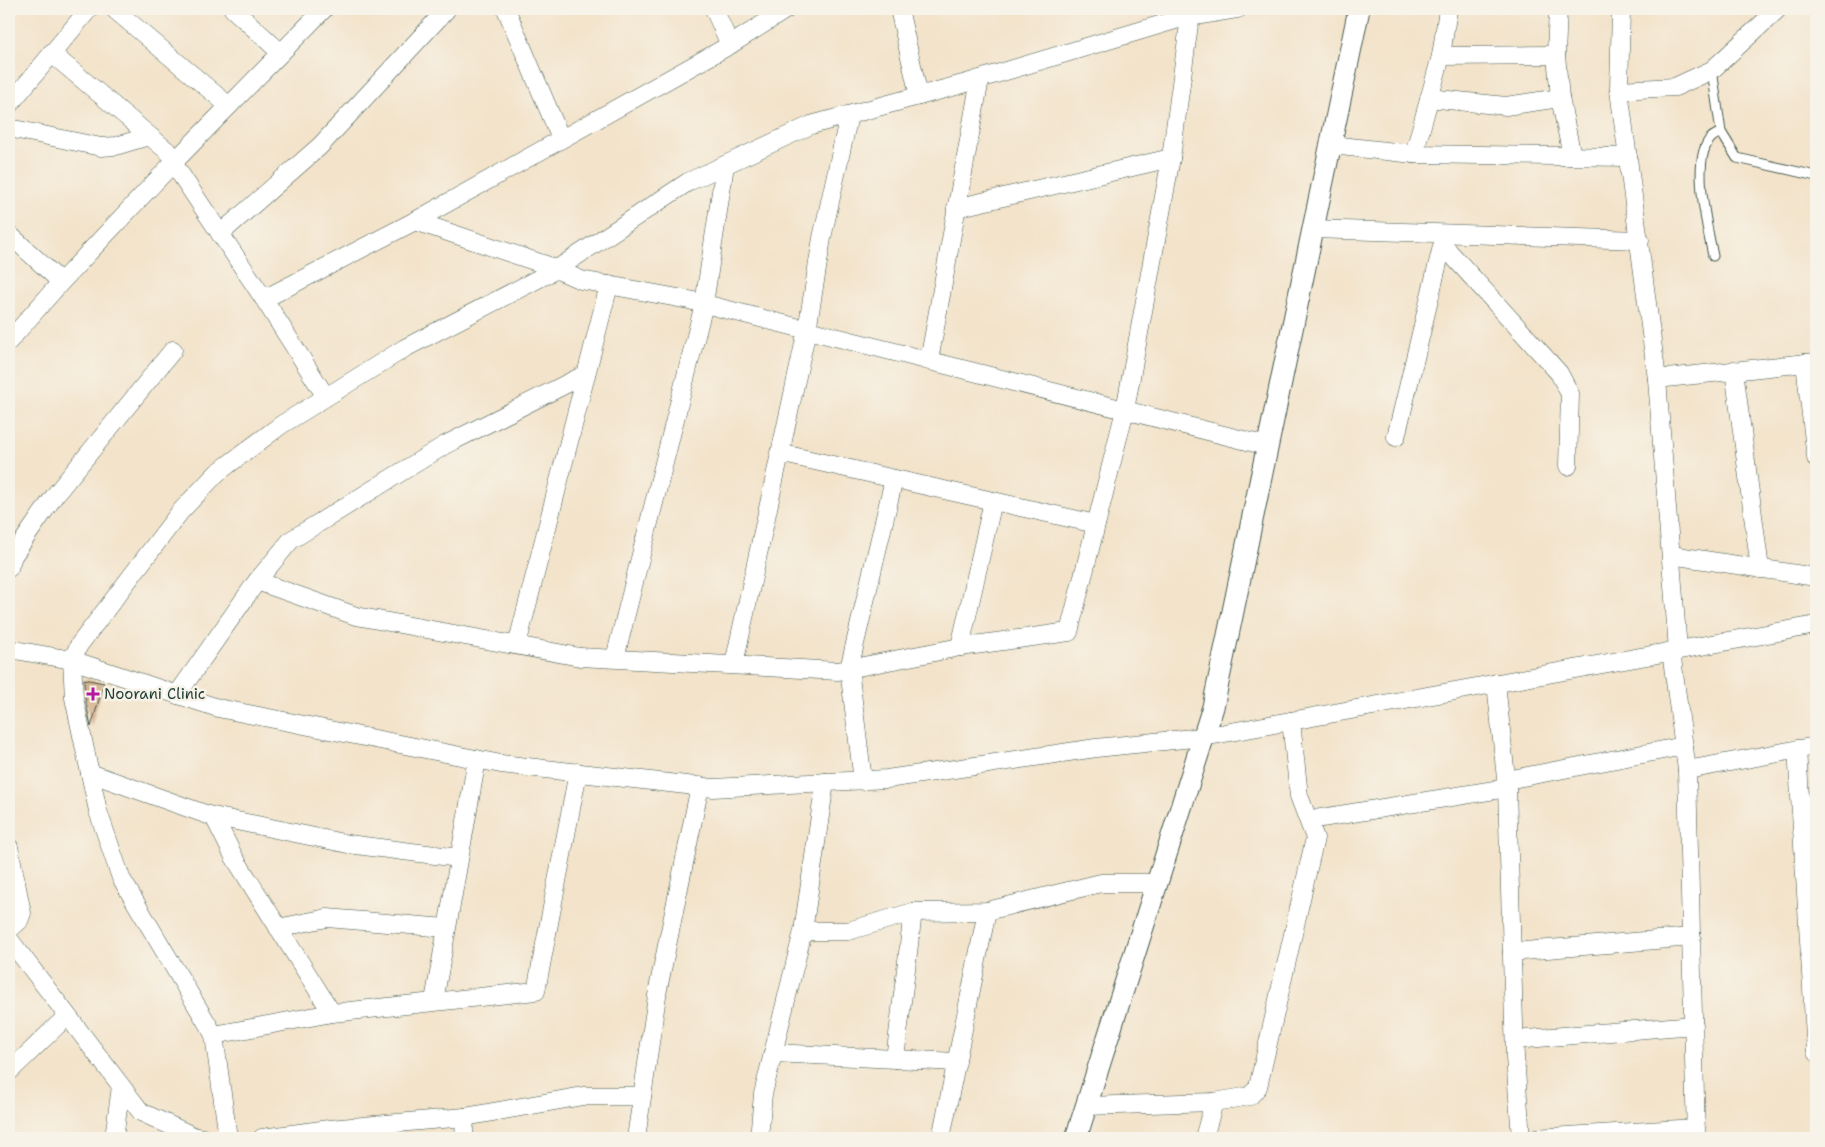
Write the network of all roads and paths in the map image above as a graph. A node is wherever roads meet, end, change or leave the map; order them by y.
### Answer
1 (89, 9) edge
2 (114, 9) edge
3 (233, 9) edge
4 (324, 9) edge
5 (447, 9) edge
6 (506, 9) edge
7 (714, 9) edge
8 (787, 9) edge
9 (899, 9) edge
10 (1238, 9) edge
11 (1359, 9) edge
12 (1448, 9) edge
13 (1558, 9) edge
14 (1621, 9) edge
15 (1778, 9) edge
16 (1190, 17) junction
17 (730, 45) junction
18 (51, 53) junction
19 (281, 53) junction
20 (1556, 55) junction
21 (1441, 56) junction
22 (1712, 70) junction
23 (980, 79) junction
24 (1619, 90) junction
25 (919, 96) junction
26 (1429, 98) junction
27 (1560, 98) junction
28 (9, 105) edge
29 (229, 106) junction
30 (849, 115) junction
31 (9, 128) edge
32 (1721, 132) junction
33 (149, 136) junction
34 (560, 140) junction
35 (1331, 145) junction
36 (1414, 154) junction
37 (1572, 156) junction
38 (1628, 156) junction
39 (1172, 158) junction
40 (175, 161) junction
41 (725, 165) junction
42 (1816, 176) edge
43 (956, 208) junction
44 (415, 221) junction
45 (1313, 229) junction
46 (9, 234) edge
47 (220, 234) junction
48 (1444, 239) junction
49 (1640, 240) junction
50 (1713, 256) dead end
51 (557, 269) junction
52 (61, 282) junction
53 (609, 285) junction
54 (264, 299) junction
55 (704, 304) junction
56 (807, 330) junction
57 (9, 341) edge
58 (173, 350) dead end
59 (929, 360) junction
60 (1811, 362) edge
61 (1734, 370) junction
62 (586, 374) junction
63 (1657, 379) junction
64 (326, 397) junction
65 (1124, 410) junction
66 (1396, 437) dead end
67 (1267, 446) junction
68 (779, 454) junction
69 (1816, 458) edge
70 (1568, 466) dead end
71 (894, 479) junction
72 (994, 501) junction
73 (1096, 524) junction
74 (1670, 555) junction
75 (10, 559) edge
76 (1760, 569) junction
77 (1816, 577) edge
78 (257, 581) junction
79 (1816, 625) edge
80 (517, 645) junction
81 (960, 647) junction
82 (9, 649) edge
83 (1674, 651) junction
84 (615, 658) junction
85 (72, 660) junction
86 (734, 664) junction
87 (849, 669) junction
88 (1496, 683) junction
89 (177, 695) junction
90 (1291, 721) junction
91 (1203, 737) junction
92 (1684, 746) junction
93 (1816, 746) edge
94 (1798, 749) junction
95 (477, 759) junction
96 (1687, 770) junction
97 (578, 772) junction
98 (90, 774) junction
99 (863, 781) junction
100 (825, 782) junction
101 (1507, 784) junction
102 (700, 786) junction
103 (214, 817) junction
104 (1310, 820) junction
105 (9, 847) edge
106 (459, 858) junction
107 (1157, 883) junction
108 (987, 911) junction
109 (912, 912) junction
110 (278, 928) junction
111 (446, 928) junction
112 (803, 931) junction
113 (1692, 936) junction
114 (10, 941) edge
115 (1512, 952) junction
116 (1815, 991) edge
117 (434, 1001) junction
118 (332, 1013) junction
119 (67, 1016) junction
120 (1694, 1025) junction
121 (214, 1035) junction
122 (1515, 1040) junction
123 (1816, 1052) edge
124 (773, 1053) junction
125 (894, 1059) junction
126 (957, 1062) junction
127 (9, 1072) edge
128 (121, 1086) junction
129 (642, 1096) junction
130 (1214, 1102) junction
131 (1086, 1106) junction
132 (465, 1117) junction
133 (347, 1133) edge
134 (1696, 1133) edge
135 (114, 1138) edge
136 (203, 1138) edge
137 (228, 1138) edge
138 (262, 1138) edge
139 (464, 1138) edge
140 (636, 1138) edge
141 (759, 1138) edge
142 (941, 1138) edge
143 (1076, 1138) edge
144 (1204, 1138) edge
145 (1521, 1138) edge
146 (1535, 1138) edge

1 - 18 street
2 - 29 street
3 - 19 street
4 - 19 street
5 - 47 street
6 - 34 street
7 - 17 street
8 - 17 street
9 - 25 street
10 - 16 street
11 - 35 street
12 - 21 street
13 - 20 street
14 - 24 street
15 - 22 street
16 - 23 street
16 - 39 street
17 - 34 street
18 - 28 street
18 - 33 street
19 - 29 street
20 - 21 street
20 - 27 street
21 - 26 street
22 - 24 street
22 - 32 lane
23 - 25 street
23 - 43 street
24 - 38 street
25 - 30 street
26 - 27 street
26 - 36 street
27 - 37 street
29 - 40 street
30 - 41 street
30 - 56 street
31 - 33 street
32 - 42 lane
32 - 50 lane
33 - 40 street
34 - 44 street
35 - 36 street
35 - 45 street
36 - 37 street
37 - 38 street
38 - 49 street
39 - 43 street
39 - 65 street
40 - 47 street
40 - 52 street
41 - 51 street
41 - 55 street
43 - 59 street
44 - 51 street
44 - 54 street
45 - 48 street
45 - 67 street
46 - 52 street
47 - 54 street
48 - 49 street
48 - 66 street
48 - 70 street
49 - 63 street
51 - 53 street
51 - 64 street
52 - 57 street
53 - 55 street
53 - 62 street
54 - 64 street
55 - 56 street
55 - 84 street
56 - 59 street
56 - 68 street
58 - 75 street
59 - 65 street
60 - 61 street
60 - 69 street
61 - 63 street
61 - 76 street
62 - 78 street
62 - 80 street
63 - 74 street
64 - 85 street
65 - 67 street
65 - 73 street
67 - 91 street
68 - 71 street
68 - 86 street
71 - 72 street
71 - 87 street
72 - 73 street
72 - 81 street
73 - 81 street
74 - 76 street
74 - 83 street
76 - 77 street
78 - 80 street
78 - 89 street
79 - 83 street
80 - 84 street
81 - 87 street
82 - 85 street
83 - 88 street
83 - 92 street
84 - 86 street
85 - 89 street
85 - 98 street
86 - 87 street
87 - 99 street
88 - 90 street
88 - 101 street
89 - 95 street
90 - 91 street
90 - 104 street
91 - 99 street
91 - 107 street
92 - 96 street
92 - 101 street
93 - 94 street
94 - 96 street
94 - 116 street
95 - 97 street
95 - 106 street
96 - 113 street
97 - 102 street
97 - 117 street
98 - 103 street
98 - 121 street
99 - 100 street
100 - 102 street
100 - 112 street
101 - 104 street
101 - 115 street
102 - 129 street
103 - 106 street
103 - 110 street
104 - 130 street
105 - 114 street
106 - 111 street
107 - 108 street
107 - 131 street
108 - 109 street
108 - 126 street
109 - 112 street
109 - 125 street
110 - 111 street
110 - 118 street
111 - 117 street
112 - 124 street
113 - 115 street
113 - 120 street
114 - 119 street
115 - 122 street
116 - 123 street
117 - 118 street
118 - 121 street
119 - 127 street
119 - 128 street
120 - 122 street
120 - 134 street
121 - 137 street
122 - 145 street
124 - 125 street
124 - 141 street
125 - 126 street
126 - 142 street
128 - 135 street
128 - 136 street
129 - 132 street
129 - 140 street
130 - 131 street
130 - 144 street
131 - 143 street
132 - 133 street
132 - 139 street
133 - 138 street
134 - 146 street

